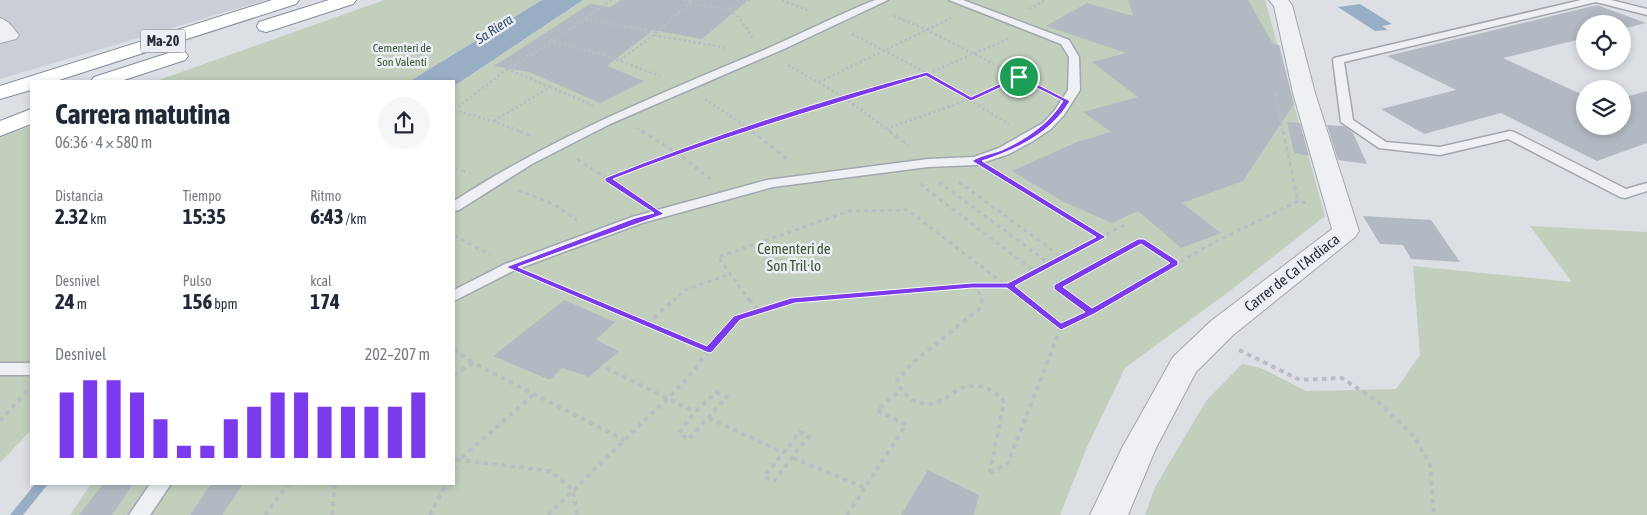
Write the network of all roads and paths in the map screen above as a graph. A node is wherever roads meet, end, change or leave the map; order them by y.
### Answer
1 (290, 0) edge
2 (347, 0) edge
3 (610, 0) edge
4 (683, 0) edge
5 (750, 0) edge
6 (782, 0) edge
7 (883, 0) edge
8 (954, 0) edge
9 (1278, 0) edge
10 (1594, 0) edge
11 (1599, 0) edge
12 (691, 2) edge
13 (869, 6) junction
14 (974, 7) junction
15 (730, 9) junction
16 (1645, 10) edge
17 (584, 19) junction
18 (0, 24) edge
19 (829, 24) junction
20 (1031, 28) junction
21 (928, 30) junction
22 (253, 31) dead end
23 (657, 32) junction
24 (654, 35) junction
25 (0, 37) edge
26 (550, 41) junction
27 (886, 50) junction
28 (765, 53) junction
29 (976, 54) junction
30 (749, 59) junction
31 (619, 60) junction
32 (507, 69) junction
33 (927, 74) junction
34 (1019, 77) junction
35 (39, 80) edge
36 (104, 80) edge
37 (118, 80) edge
38 (819, 82) junction
39 (30, 83) edge
40 (550, 87) junction
41 (686, 87) junction
42 (0, 92) edge
43 (1275, 94) dead end
44 (845, 98) junction
45 (971, 99) junction
46 (1067, 101) junction
47 (30, 105) edge
48 (455, 109) edge
49 (455, 110) edge
50 (0, 115) edge
51 (30, 116) edge
52 (618, 116) junction
53 (493, 121) junction
54 (748, 128) junction
55 (0, 129) edge
56 (886, 129) junction
57 (1029, 138) junction
58 (557, 146) junction
59 (676, 152) junction
60 (976, 161) junction
61 (928, 163) junction
62 (455, 168) edge
63 (809, 177) junction
64 (952, 177) dead end
65 (608, 179) junction
66 (934, 179) dead end
67 (496, 181) junction
68 (916, 181) dead end
69 (1647, 187) edge
70 (730, 195) junction
71 (455, 206) edge
72 (661, 214) junction
73 (1126, 224) dead end
74 (600, 235) junction
75 (455, 236) edge
76 (1102, 237) junction
77 (1063, 258) junction
78 (1176, 263) junction
79 (1050, 264) junction
80 (510, 267) junction
81 (1035, 272) junction
82 (730, 274) junction
83 (972, 285) junction
84 (1009, 286) junction
85 (455, 295) edge
86 (758, 311) junction
87 (1091, 312) junction
88 (647, 324) junction
89 (1061, 327) junction
90 (1213, 337) junction
91 (455, 350) edge
92 (709, 350) junction
93 (473, 363) junction
94 (606, 368) dead end
95 (0, 369) edge
96 (30, 369) edge
97 (455, 374) edge
98 (30, 388) edge
99 (901, 390) junction
100 (534, 394) junction
101 (667, 398) junction
102 (695, 412) junction
103 (709, 418) junction
104 (0, 421) edge
105 (624, 440) junction
106 (784, 453) junction
107 (792, 458) junction
108 (456, 460) edge
109 (160, 485) edge
110 (287, 485) edge
111 (335, 485) edge
112 (445, 485) edge
113 (865, 488) junction
114 (574, 490) junction
115 (139, 515) edge
116 (265, 515) edge
117 (332, 515) edge
118 (430, 515) edge
119 (548, 515) edge
120 (577, 515) edge
121 (847, 515) edge
122 (1109, 515) edge
123 (1434, 515) edge

1 - 35 highway, Ma-20
2 - 22 highway
3 - 17 path
4 - 12 path
5 - 15 path
6 - 19 path
7 - 13 lane
8 - 14 lane
9 - 90 street, Carrer de Ca l'Ardiaca
10 - 69 lane
11 - 16 lane
12 - 15 path
12 - 23 path
13 - 19 lane
13 - 21 path
14 - 20 lane
14 - 21 path
15 - 28 path
17 - 23 path
17 - 26 path
18 - 25 street
19 - 27 path
19 - 28 lane
20 - 29 path
20 - 46 lane
21 - 27 path
21 - 29 path
23 - 24 path
24 - 30 path
24 - 31 path
26 - 31 path
26 - 32 path
27 - 33 path
27 - 38 path
28 - 30 lane
28 - 38 path
29 - 33 path
29 - 34 path
30 - 41 lane
31 - 41 path
32 - 40 path
32 - 48 path
33 - 44 path
33 - 45 path
34 - 45 path
34 - 46 path
36 - 37 highway, Ma-20
38 - 44 path
39 - 42 highway
40 - 52 path
40 - 53 path
41 - 52 lane
41 - 54 path
43 - 78 path
44 - 54 path
44 - 56 path
45 - 56 path
45 - 57 path
46 - 57 lane
47 - 50 highway
49 - 53 path
51 - 55 highway
52 - 58 lane
52 - 59 path
53 - 58 path
54 - 59 path
54 - 63 path
56 - 61 path
57 - 60 lane
58 - 65 path
58 - 67 lane
59 - 65 path
59 - 70 path
60 - 61 lane
60 - 76 path
61 - 63 lane
62 - 67 path
63 - 70 lane
64 - 77 path
65 - 72 path
66 - 79 path
67 - 71 lane
67 - 74 path
68 - 81 path
70 - 72 lane
72 - 74 lane
73 - 76 path
74 - 80 lane
75 - 80 path
76 - 77 path
77 - 79 path
78 - 87 path
78 - 87 path
79 - 81 path
80 - 85 lane
80 - 88 path
81 - 84 path
82 - 84 path
82 - 86 path
82 - 88 path
83 - 84 path
83 - 86 path
83 - 99 path
84 - 89 path
86 - 92 path
87 - 89 path
88 - 92 path
89 - 99 path
90 - 122 street, Carrer de Ca l'Ardiaca
90 - 123 path
91 - 93 path
92 - 101 path
93 - 97 path
93 - 100 path
94 - 101 path
95 - 96 lane
98 - 104 path
99 - 113 path
100 - 105 path
100 - 108 path
101 - 102 path
101 - 105 path
102 - 103 path
102 - 103 path
103 - 106 path
105 - 114 path
106 - 107 path
106 - 107 path
107 - 113 path
108 - 114 path
109 - 115 lane
110 - 116 path
111 - 117 path
112 - 118 path
113 - 121 path
114 - 119 path
114 - 120 path

